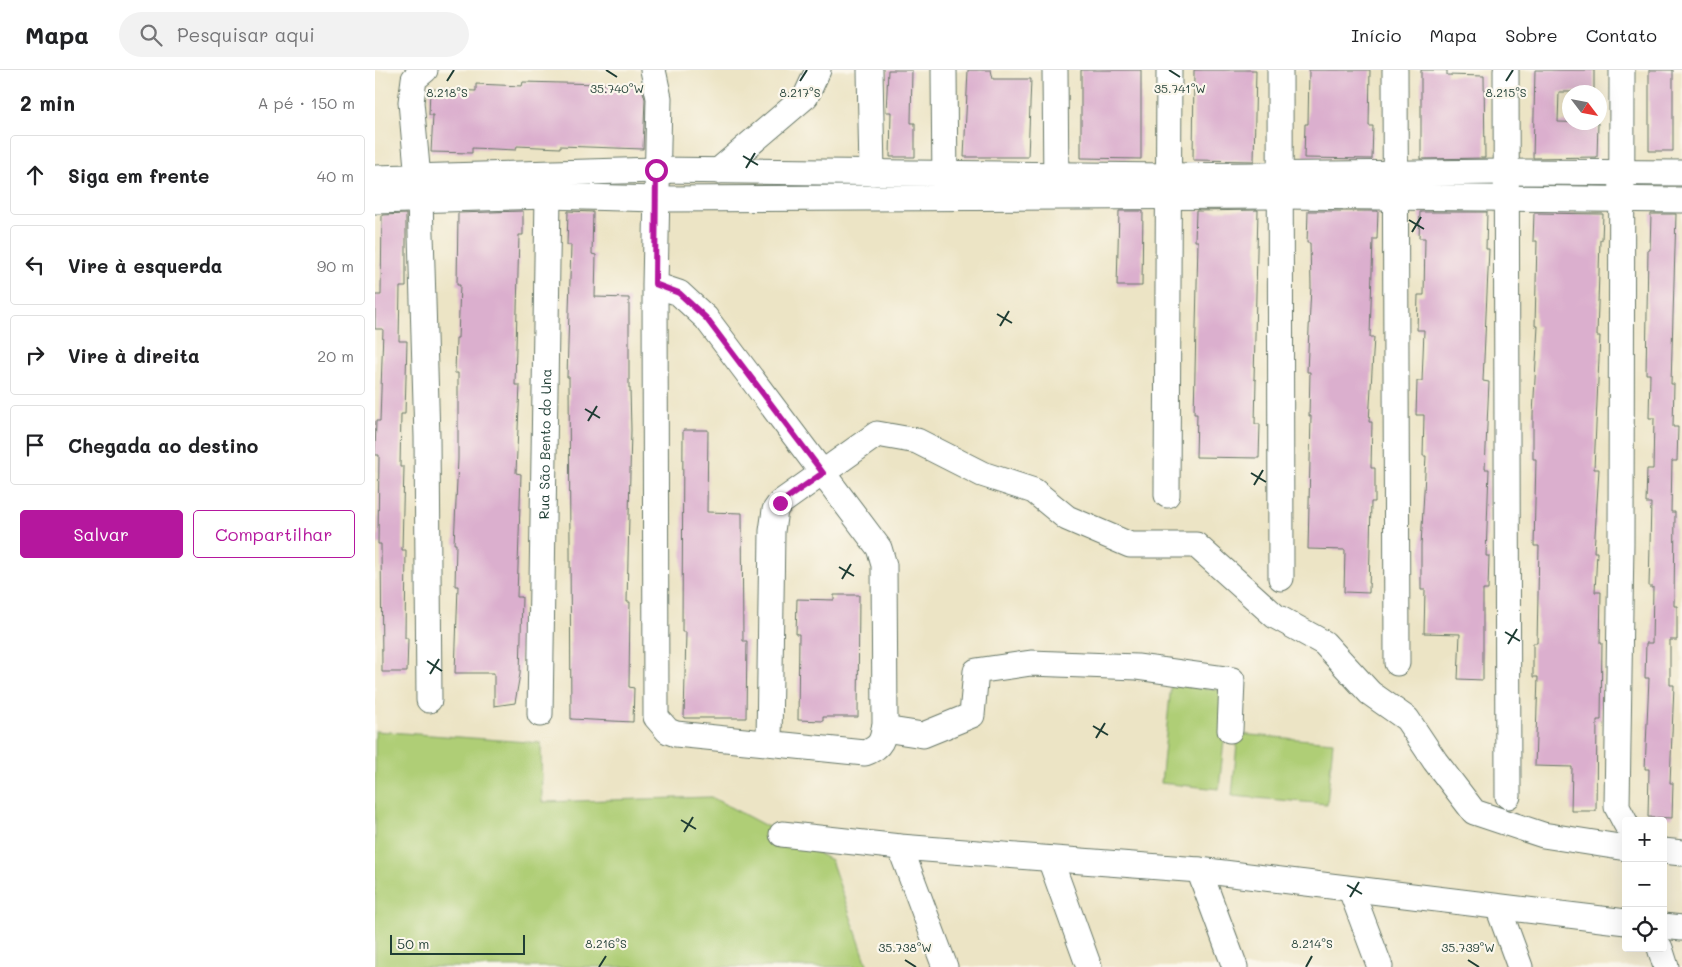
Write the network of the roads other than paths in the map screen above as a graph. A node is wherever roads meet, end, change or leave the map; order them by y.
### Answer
1 (425, 70) edge
2 (653, 70) edge
3 (818, 70) edge
4 (870, 70) edge
5 (944, 70) edge
6 (1055, 70) edge
7 (1169, 70) edge
8 (1281, 70) edge
9 (1395, 70) edge
10 (1506, 70) edge
11 (1622, 70) edge
12 (656, 170) junction
13 (718, 171) junction
14 (1505, 172) junction
15 (872, 173) junction
16 (1621, 173) junction
17 (1682, 173) edge
18 (375, 178) edge
19 (547, 185) junction
20 (945, 186) junction
21 (1056, 186) junction
22 (1281, 186) junction
23 (1395, 186) junction
24 (1169, 187) junction
25 (419, 188) junction
26 (1506, 198) junction
27 (657, 199) junction
28 (1622, 199) junction
29 (1682, 200) edge
30 (375, 201) edge
31 (655, 284) junction
32 (823, 473) junction
33 (1167, 495) dead end
34 (1281, 578) dead end
35 (1397, 663) dead end
36 (429, 700) dead end
37 (540, 714) dead end
38 (884, 729) junction
39 (1230, 730) dead end
40 (769, 742) junction
41 (1508, 796) dead end
42 (1622, 817) edge
43 (782, 834) dead end
44 (1667, 838) edge
45 (1682, 839) edge
46 (900, 847) junction
47 (1622, 847) edge
48 (1667, 851) edge
49 (1682, 853) edge
50 (1050, 860) junction
51 (1199, 870) junction
52 (1351, 890) junction
53 (1498, 907) junction
54 (1622, 922) edge
55 (1667, 926) edge
56 (1682, 928) edge
57 (1661, 952) edge
58 (945, 967) edge
59 (1089, 967) edge
60 (1235, 967) edge
61 (1379, 967) edge
62 (1520, 967) edge
63 (1666, 967) edge

1 - 25 street
2 - 12 street
3 - 13 street
4 - 15 street
5 - 20 street
6 - 21 street
7 - 24 street
8 - 22 street
9 - 23 street
10 - 14 street
11 - 16 street
12 - 13 street
12 - 19 street
12 - 27 street
13 - 15 street
14 - 16 street
14 - 23 street
14 - 26 street
15 - 20 street
16 - 17 street
16 - 28 street
18 - 25 street
19 - 25 street
19 - 27 street
19 - 37 street, Rua São Bento do Una
20 - 21 street
20 - 27 street
21 - 24 street
22 - 23 street
22 - 24 street
22 - 34 street
23 - 26 street
23 - 35 street
24 - 33 street
25 - 30 street
25 - 36 street
26 - 28 street
26 - 41 street
27 - 31 street
28 - 29 street
28 - 42 street
31 - 32 street
31 - 40 street
32 - 38 street
32 - 40 street
32 - 47 street
38 - 39 street
38 - 40 street
43 - 46 street
44 - 45 street
46 - 50 street
46 - 58 street
48 - 49 street
50 - 51 street
50 - 59 street
51 - 52 street
51 - 60 street
52 - 53 street
52 - 61 street
53 - 54 street
53 - 62 street
55 - 56 street
57 - 63 street

